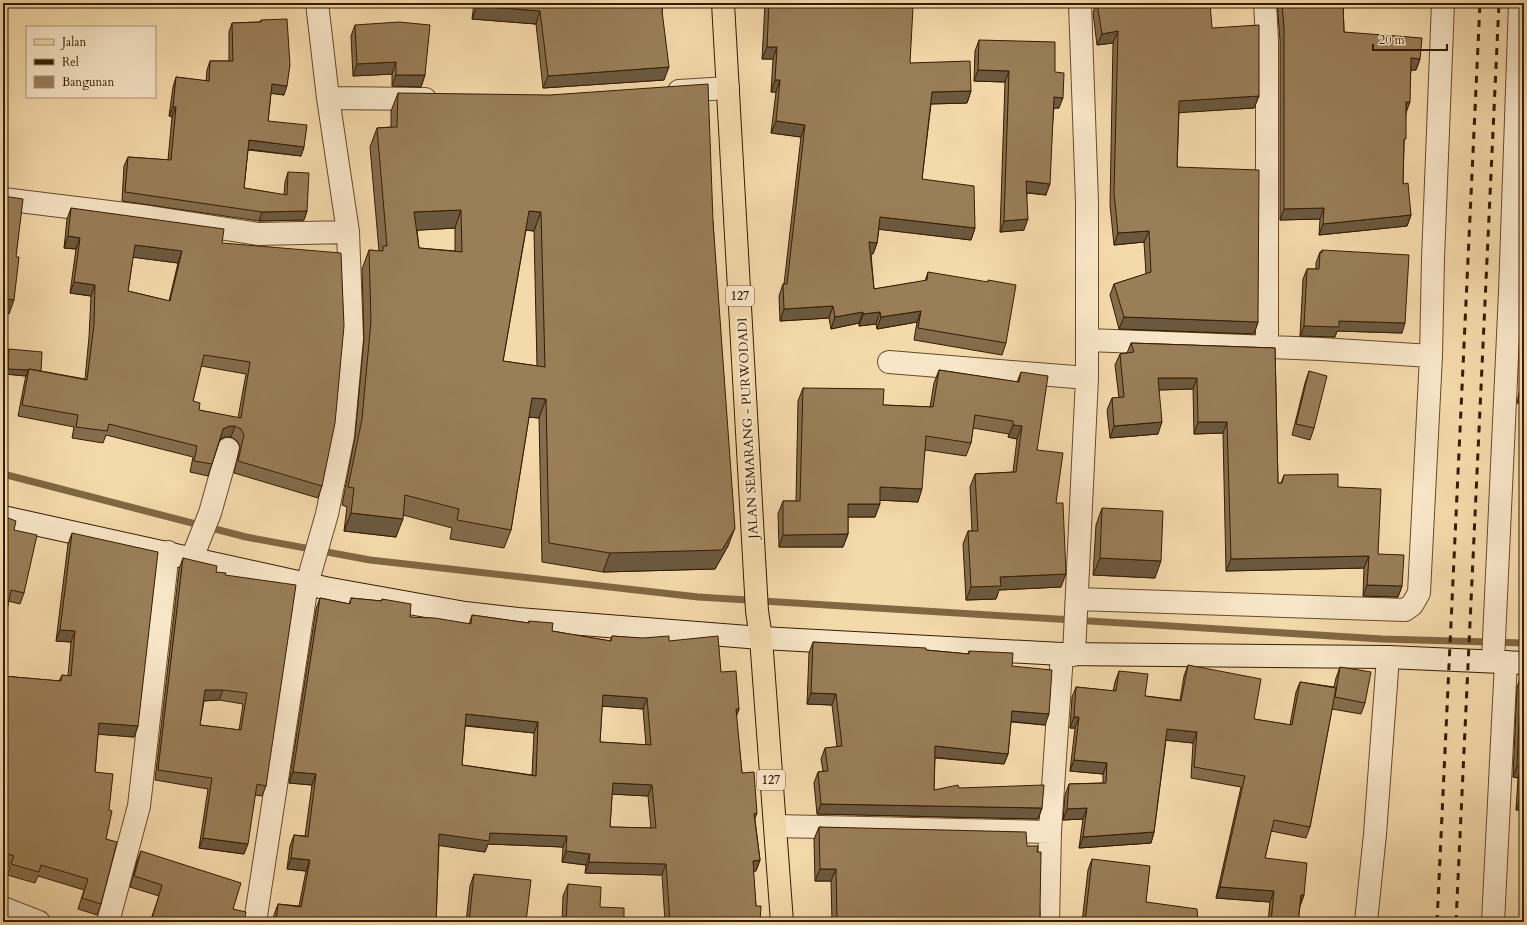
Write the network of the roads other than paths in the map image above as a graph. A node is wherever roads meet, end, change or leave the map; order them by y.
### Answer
1 (317, 3) edge
2 (723, 3) edge
3 (1080, 3) edge
4 (1265, 3) edge
5 (1443, 3) edge
6 (1520, 3) edge
7 (728, 88) junction
8 (659, 93) edge
9 (328, 98) junction
10 (448, 100) edge
11 (3, 199) edge
12 (348, 232) junction
13 (1087, 340) junction
14 (1267, 347) junction
15 (1431, 356) junction
16 (889, 362) dead end
17 (1087, 378) junction
18 (228, 449) dead end
19 (3, 517) edge
20 (168, 552) junction
21 (195, 553) junction
22 (307, 584) junction
23 (1077, 614) junction
24 (761, 638) junction
25 (1068, 655) junction
26 (1388, 657) junction
27 (1504, 658) edge
28 (775, 826) junction
29 (1050, 832) junction
30 (3, 908) edge
31 (38, 922) edge
32 (108, 922) edge
33 (255, 922) edge
34 (782, 922) edge
35 (1048, 922) edge
36 (1366, 922) edge
37 (1493, 922) edge

1 - 9 street
2 - 7 main road, JALAN SEMARANG - PURWODADI / 127
3 - 13 street
4 - 14 street
5 - 15 street
6 - 27 street
7 - 8 street
7 - 24 main road, JALAN SEMARANG - PURWODADI / 127
9 - 10 street
9 - 12 street
11 - 12 street
12 - 22 street
13 - 14 street
13 - 17 street
14 - 15 street
15 - 23 street
16 - 17 street
17 - 23 street
18 - 21 street
19 - 20 street
20 - 21 street
20 - 32 street
21 - 22 street
22 - 24 street
22 - 33 street
23 - 25 street
24 - 25 street
24 - 28 main road, 127
25 - 26 street
25 - 29 street
26 - 27 street
26 - 36 street
27 - 37 street
28 - 29 street
28 - 34 main road, 127
29 - 35 street
30 - 31 street

